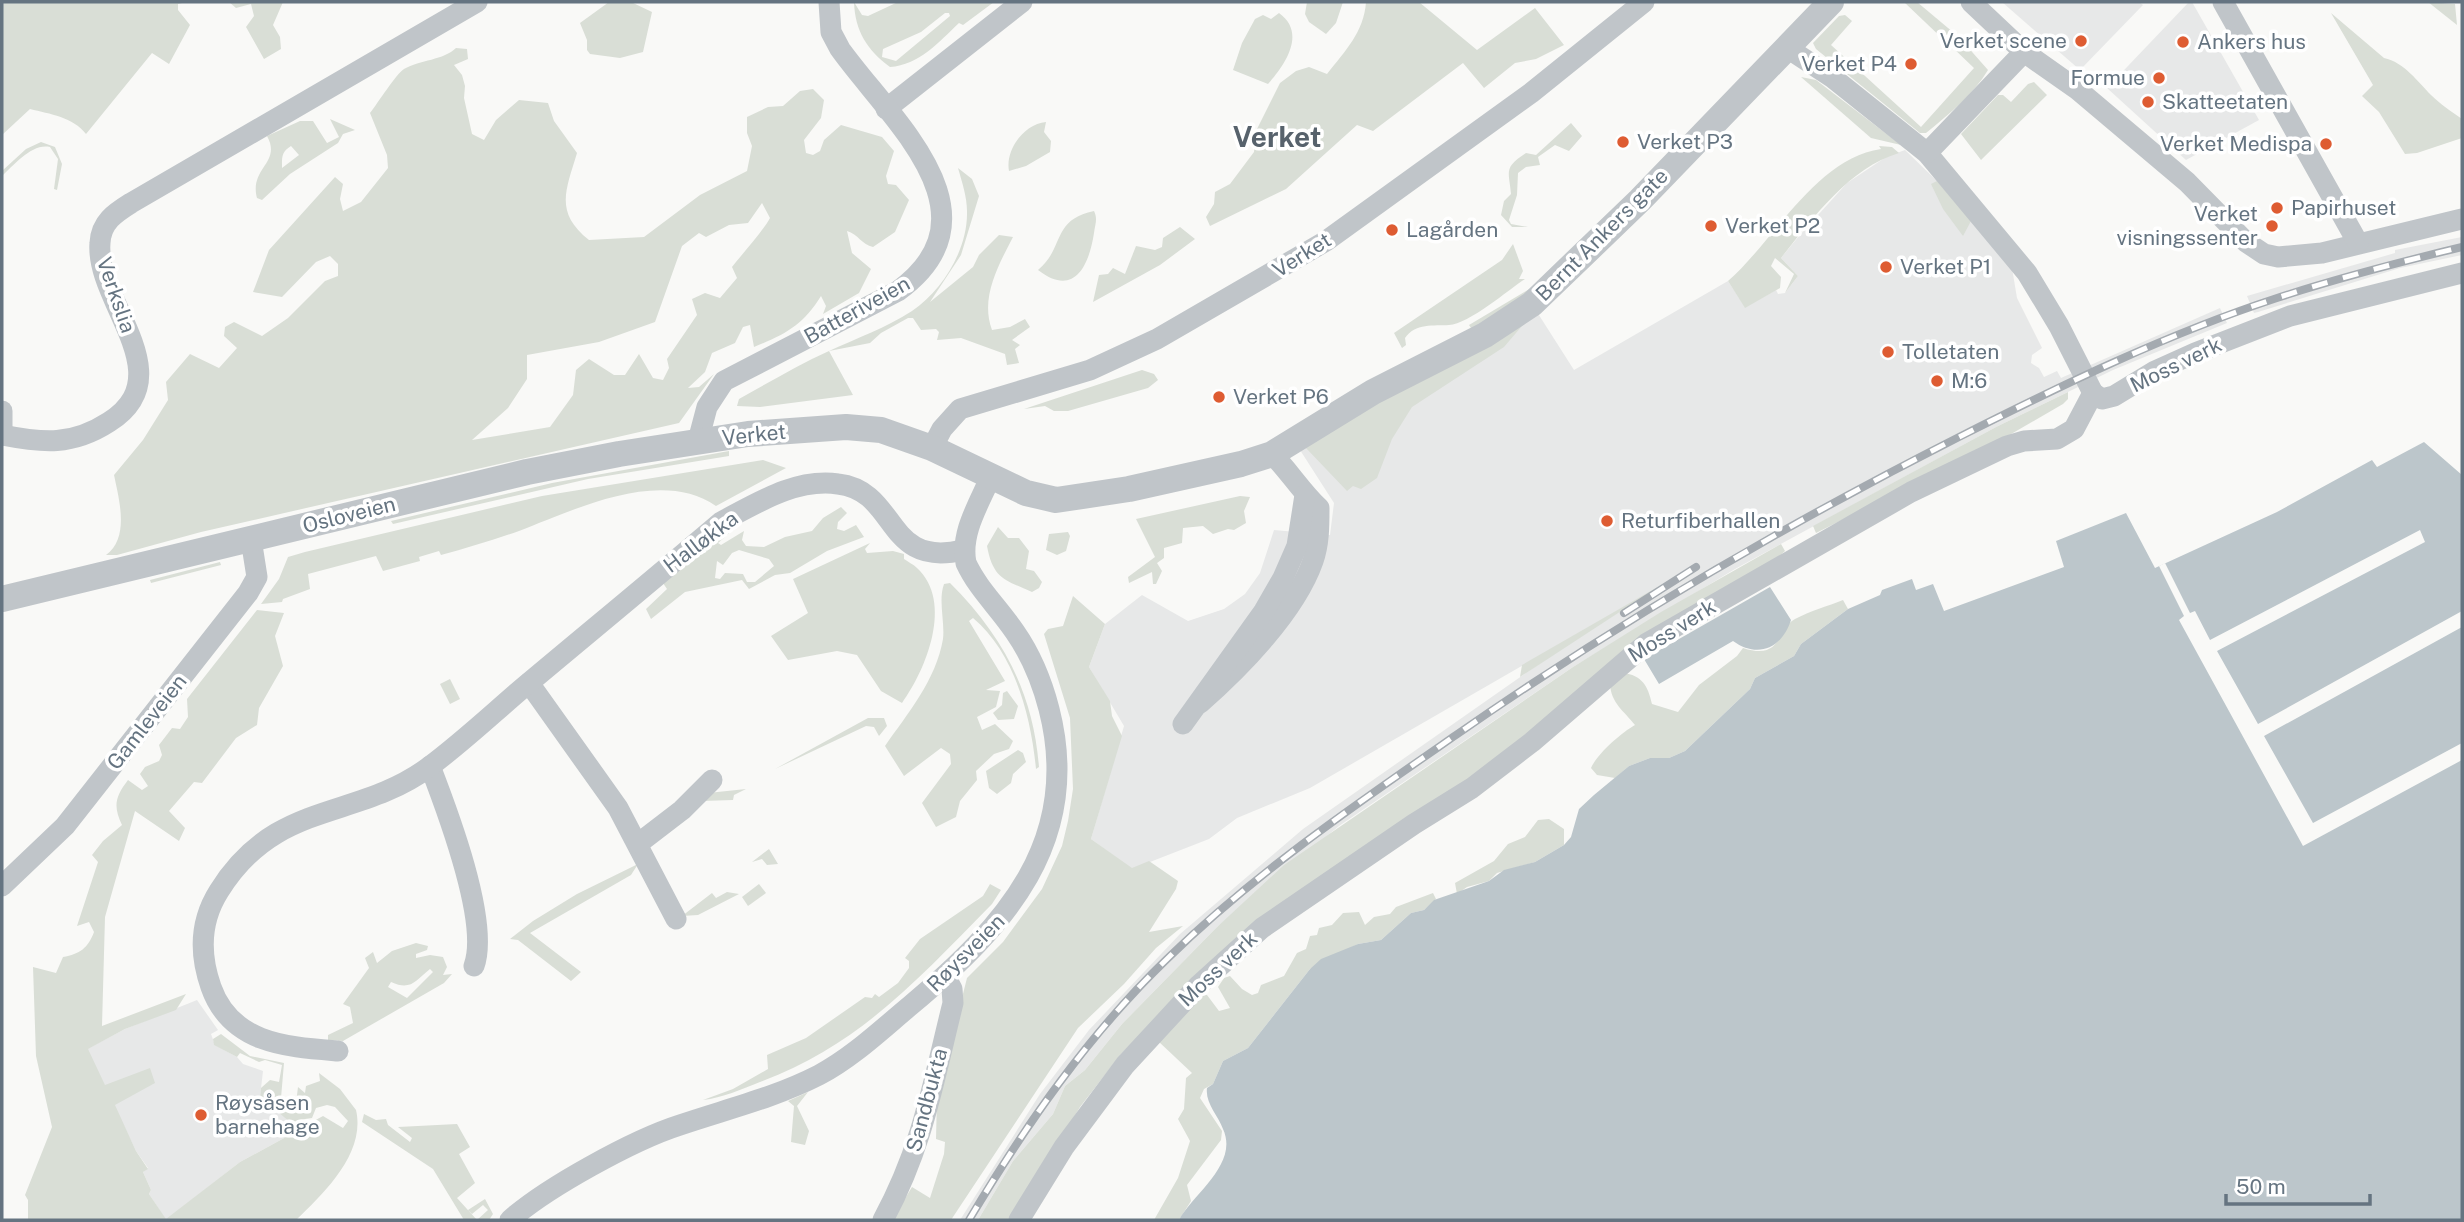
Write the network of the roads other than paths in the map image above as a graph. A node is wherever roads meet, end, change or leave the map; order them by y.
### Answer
1 (477, 2) edge
2 (829, 2) edge
3 (1022, 2) edge
4 (1644, 2) edge
5 (1831, 2) edge
6 (1971, 2) edge
7 (2223, 2) edge
8 (1786, 47) junction
9 (2024, 52) junction
10 (886, 109) junction
11 (1927, 153) junction
12 (2462, 219) edge
13 (2358, 243) junction
14 (2462, 273) edge
15 (2093, 393) junction
16 (2, 411) edge
17 (2, 435) edge
18 (698, 441) junction
19 (932, 448) junction
20 (1272, 454) junction
21 (991, 476) junction
22 (251, 539) junction
23 (963, 550) junction
24 (2, 599) edge
25 (529, 683) junction
26 (1183, 724) dead end
27 (430, 766) junction
28 (712, 780) dead end
29 (639, 843) junction
30 (2, 887) edge
31 (676, 919) dead end
32 (474, 966) dead end
33 (945, 976) junction
34 (338, 1051) dead end
35 (510, 1220) edge
36 (883, 1220) edge
37 (1019, 1220) edge

1 - 17 street, Verkslia
2 - 10 street, Batteriveien
3 - 10 street
4 - 19 street, Verket
5 - 8 street, Bernt Ankers gate
6 - 9 street
7 - 13 street
8 - 11 street
8 - 20 street, Bernt Ankers gate
9 - 11 street
9 - 13 street
10 - 18 street, Batteriveien
11 - 15 street
12 - 13 street
14 - 15 street, Moss verk
15 - 37 street, Moss verk
16 - 17 street
18 - 19 street, Verket
18 - 22 street, Osloveien
19 - 21 street, Verket
20 - 21 street, Verket
20 - 26 street
21 - 23 street
22 - 24 street, Osloveien
22 - 30 street, Gamleveien
23 - 25 street, Halløkka
23 - 33 street, Røysveien
25 - 27 street, Halløkka
25 - 29 street
27 - 32 street
27 - 34 street, Halløkka
28 - 29 street
29 - 31 street
33 - 35 street, Røysveien
33 - 36 street, Sandbukta

